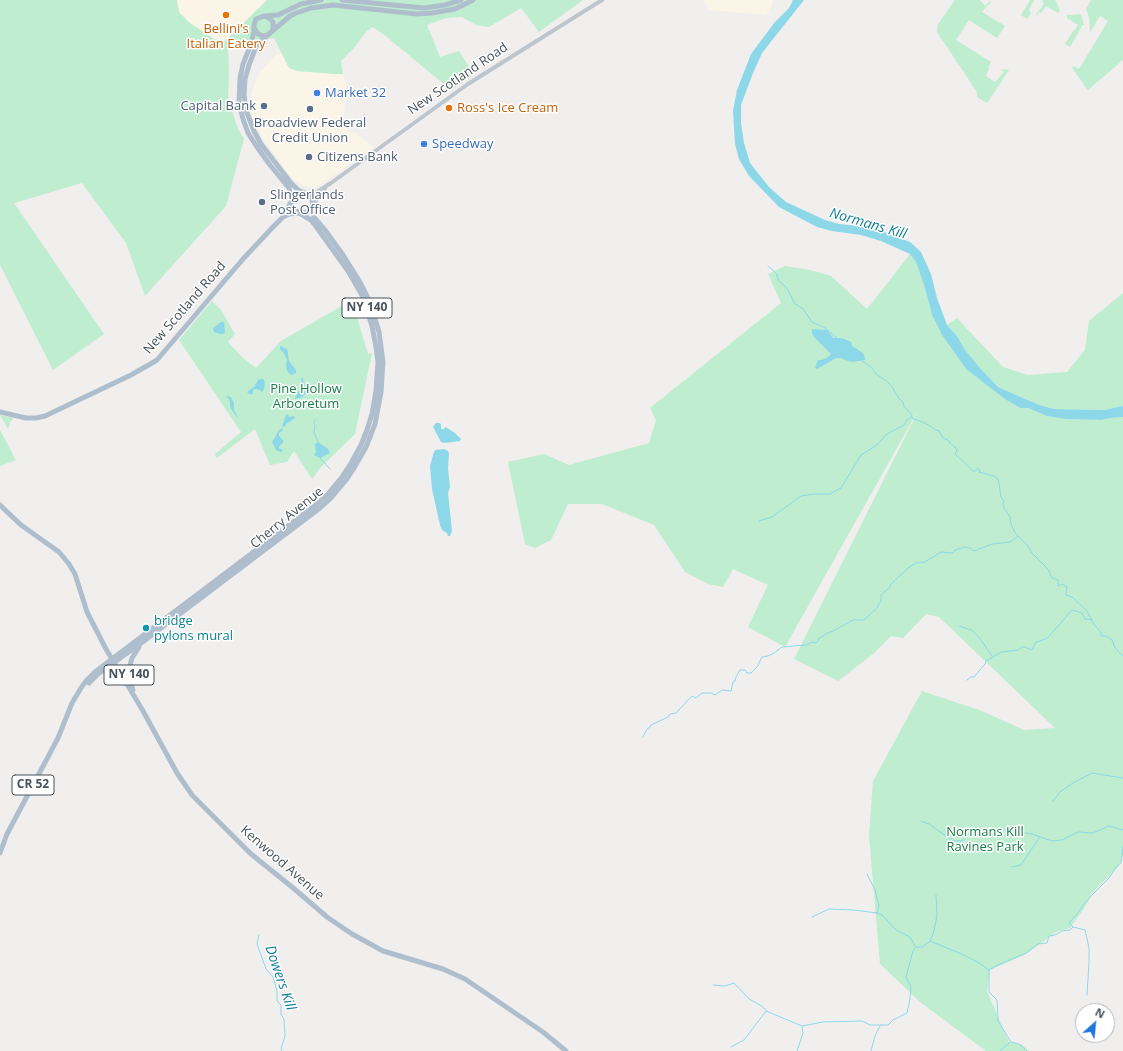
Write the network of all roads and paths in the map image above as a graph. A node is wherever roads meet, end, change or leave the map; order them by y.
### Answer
1 (321, 0) edge
2 (342, 0) edge
3 (461, 0) edge
4 (473, 0) edge
5 (602, 0) edge
6 (264, 16) junction
7 (254, 28) junction
8 (271, 33) junction
9 (331, 183) junction
10 (307, 193) junction
11 (292, 201) junction
12 (312, 207) junction
13 (301, 213) junction
14 (283, 217) junction
15 (0, 412) edge
16 (0, 505) edge
17 (158, 628) junction
18 (142, 639) junction
19 (113, 661) junction
20 (143, 711) junction
21 (0, 853) edge
22 (566, 1051) edge

1 - 6 main road
2 - 3 main road
4 - 8 main road
5 - 9 street, New Scotland Road
6 - 7 main road
6 - 8 main road
7 - 8 main road
7 - 11 main road
8 - 10 main road
9 - 10 street, New Scotland Road
9 - 12 street, New Scotland Road
10 - 11 main road
10 - 12 main road
11 - 13 main road
11 - 14 main road, New Scotland Road
12 - 13 main road
12 - 17 main road, Cherry Avenue / NY 140
13 - 14 main road
13 - 17 main road, Cherry Avenue / NY 140
14 - 15 main road, New Scotland Road
16 - 19 main road, Kenwood Avenue
17 - 18 main road, Cherry Avenue / NY 140
18 - 19 main road, Cherry Avenue / CR 52
18 - 20 main road, NY 140
19 - 20 main road, Kenwood Avenue / NY 140
19 - 21 main road, Cherry Avenue / CR 52
20 - 22 main road, Kenwood Avenue / NY 140

